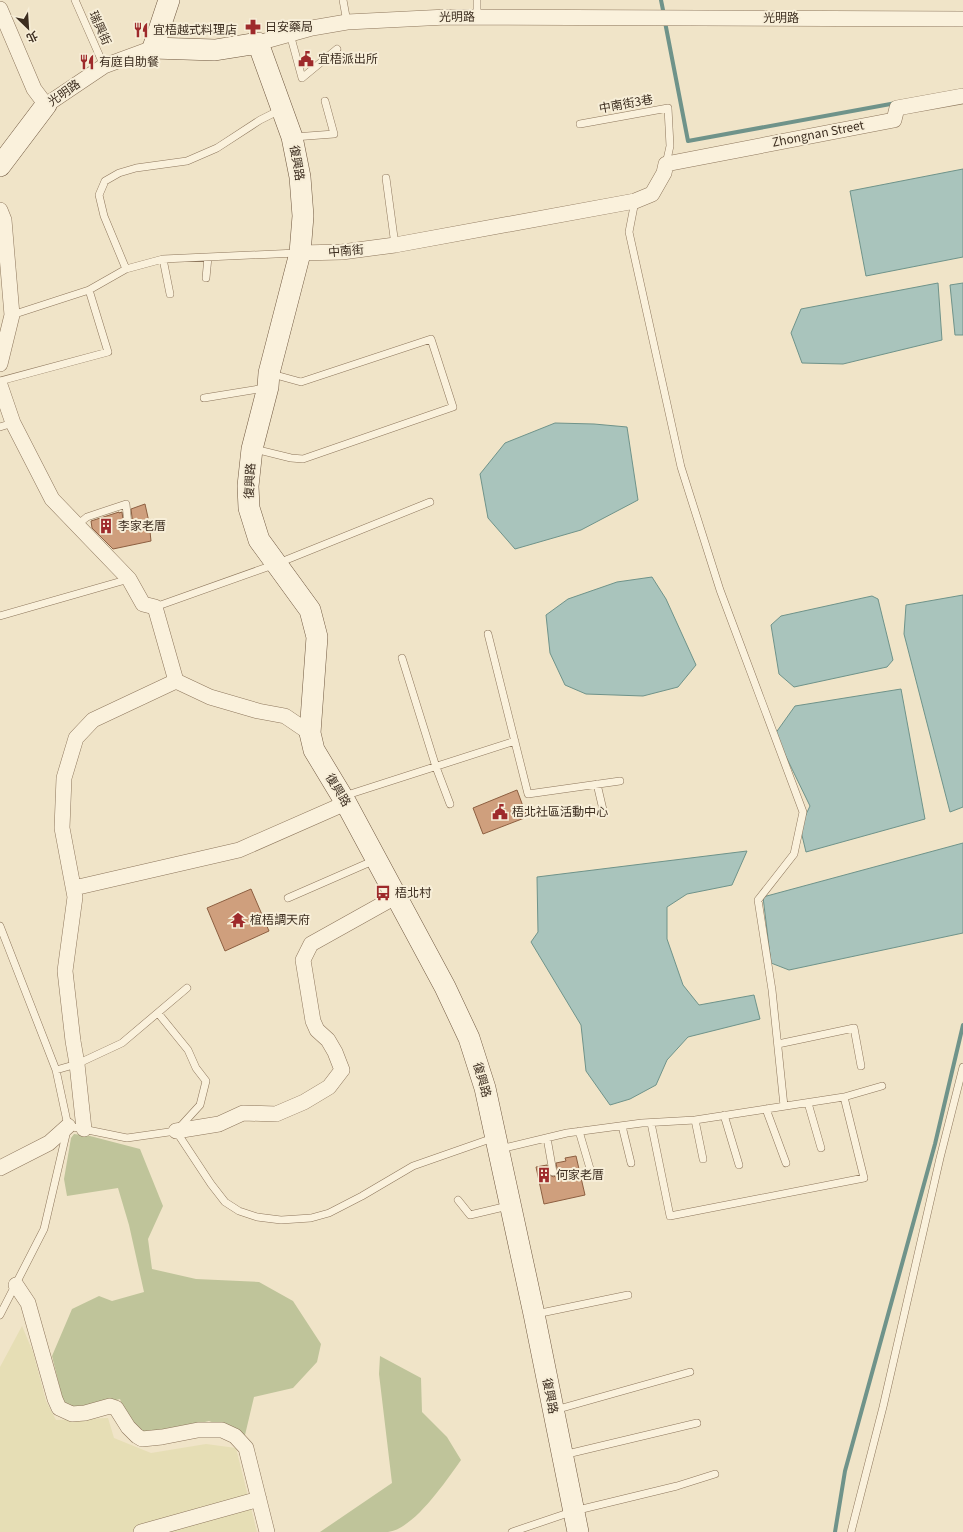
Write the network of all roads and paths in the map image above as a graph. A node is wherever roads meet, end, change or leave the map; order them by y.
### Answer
1 (75, 0) edge
2 (169, 0) edge
3 (342, 0) edge
4 (476, 0) edge
5 (0, 9) edge
6 (477, 17) junction
7 (963, 18) edge
8 (347, 22) junction
9 (290, 34) junction
10 (258, 43) junction
11 (152, 48) junction
12 (337, 49) dead end
13 (104, 66) junction
14 (963, 96) edge
15 (325, 101) dead end
16 (46, 105) junction
17 (282, 109) junction
18 (580, 124) dead end
19 (292, 137) junction
20 (666, 164) junction
21 (0, 166) edge
22 (386, 178) dead end
23 (635, 201) junction
24 (0, 210) edge
25 (395, 245) junction
26 (300, 253) junction
27 (208, 257) junction
28 (163, 259) junction
29 (126, 269) junction
30 (206, 278) dead end
31 (89, 290) junction
32 (170, 294) dead end
33 (12, 315) junction
34 (0, 364) edge
35 (269, 380) junction
36 (0, 381) edge
37 (0, 385) edge
38 (204, 398) dead end
39 (7, 425) edge
40 (252, 449) junction
41 (430, 502) dead end
42 (76, 525) junction
43 (128, 525) dead end
44 (276, 564) junction
45 (129, 579) junction
46 (155, 607) junction
47 (0, 616) edge
48 (488, 634) dead end
49 (402, 658) dead end
50 (176, 681) junction
51 (310, 734) junction
52 (515, 741) junction
53 (436, 767) junction
54 (620, 781) dead end
55 (597, 784) junction
56 (344, 800) junction
57 (450, 804) dead end
58 (604, 814) dead end
59 (377, 859) junction
60 (74, 888) junction
61 (397, 896) junction
62 (288, 898) dead end
63 (0, 926) edge
64 (187, 988) dead end
65 (158, 1013) junction
66 (778, 1044) junction
67 (77, 1064) junction
68 (861, 1066) dead end
69 (963, 1067) edge
70 (56, 1070) junction
71 (882, 1086) dead end
72 (844, 1097) junction
73 (808, 1103) junction
74 (784, 1106) junction
75 (766, 1109) junction
76 (724, 1115) junction
77 (695, 1120) junction
78 (651, 1122) junction
79 (68, 1126) junction
80 (622, 1126) junction
81 (84, 1129) junction
82 (176, 1131) junction
83 (579, 1131) junction
84 (548, 1138) junction
85 (496, 1143) junction
86 (821, 1148) dead end
87 (703, 1159) dead end
88 (631, 1163) dead end
89 (786, 1163) dead end
90 (738, 1165) dead end
91 (0, 1168) edge
92 (553, 1172) dead end
93 (591, 1172) dead end
94 (458, 1200) dead end
95 (510, 1205) junction
96 (16, 1285) junction
97 (628, 1295) dead end
98 (534, 1314) junction
99 (0, 1315) edge
100 (690, 1372) dead end
101 (553, 1411) junction
102 (697, 1423) dead end
103 (563, 1455) junction
104 (715, 1474) dead end
105 (259, 1499) junction
106 (574, 1511) junction
107 (141, 1532) edge
108 (267, 1532) edge
109 (512, 1532) edge
110 (578, 1532) edge
111 (851, 1532) edge

1 - 13 lane, 瑞興街
2 - 11 street
3 - 8 lane
4 - 6 lane
5 - 16 street
6 - 7 street, 光明路
6 - 8 street, 光明路
8 - 9 street, 光明路
9 - 10 street, 光明路
9 - 12 lane
10 - 11 street, 光明路
10 - 17 street, 復興路
11 - 13 street, 光明路
13 - 16 street, 光明路
14 - 20 street, Zhongnan Street
15 - 19 lane
16 - 21 street, 光明路
17 - 19 street, 復興路
17 - 29 lane
18 - 20 lane, 中南街3巷
19 - 26 street, 復興路
20 - 23 street, 中南街
22 - 25 lane
23 - 25 street, 中南街
23 - 66 lane
24 - 33 street
25 - 26 street, 中南街
26 - 27 lane, 中南街
26 - 35 street, 復興路
27 - 28 lane, 中南街
27 - 30 lane
28 - 29 lane, 中南街
28 - 32 lane
29 - 31 lane, 中南街
31 - 33 lane, 中南街
31 - 36 lane
33 - 34 street
35 - 38 lane
35 - 40 street, 復興路
35 - 40 lane
37 - 39 street
39 - 42 street
40 - 44 street, 復興路
41 - 44 lane
42 - 43 lane
42 - 45 street
44 - 46 lane
44 - 51 street, 復興路
45 - 46 street
45 - 47 lane
46 - 50 street
48 - 52 lane
49 - 53 lane
50 - 51 street
50 - 60 street
51 - 56 street, 復興路
52 - 53 lane
52 - 55 lane
53 - 56 lane
53 - 57 lane
54 - 55 lane
55 - 58 lane
56 - 59 street, 復興路
56 - 60 street
59 - 61 street, 復興路
59 - 62 lane
60 - 67 street
61 - 82 street
61 - 85 street, 復興路
63 - 70 lane
64 - 65 lane
65 - 67 lane
65 - 82 lane
66 - 68 lane
66 - 74 lane
67 - 70 lane
67 - 81 street
69 - 111 lane
70 - 79 lane
71 - 72 lane
72 - 73 lane
72 - 78 lane
73 - 74 lane
73 - 86 lane
74 - 75 lane
75 - 76 lane
75 - 89 lane
76 - 77 lane
76 - 90 lane
77 - 78 lane
77 - 87 lane
78 - 80 lane
79 - 81 lane
79 - 91 street
79 - 96 lane
80 - 83 lane
80 - 88 lane
81 - 82 lane
82 - 85 lane
83 - 84 lane
83 - 93 lane
84 - 85 lane
84 - 92 lane
85 - 95 street, 復興路
94 - 95 lane
95 - 98 street, 復興路
96 - 99 lane
96 - 105 street
97 - 98 lane
98 - 101 street, 復興路
100 - 101 lane
101 - 103 street, 復興路
102 - 103 lane
103 - 106 street, 復興路
104 - 106 lane
105 - 107 street
105 - 108 street
106 - 109 lane
106 - 110 street, 復興路

